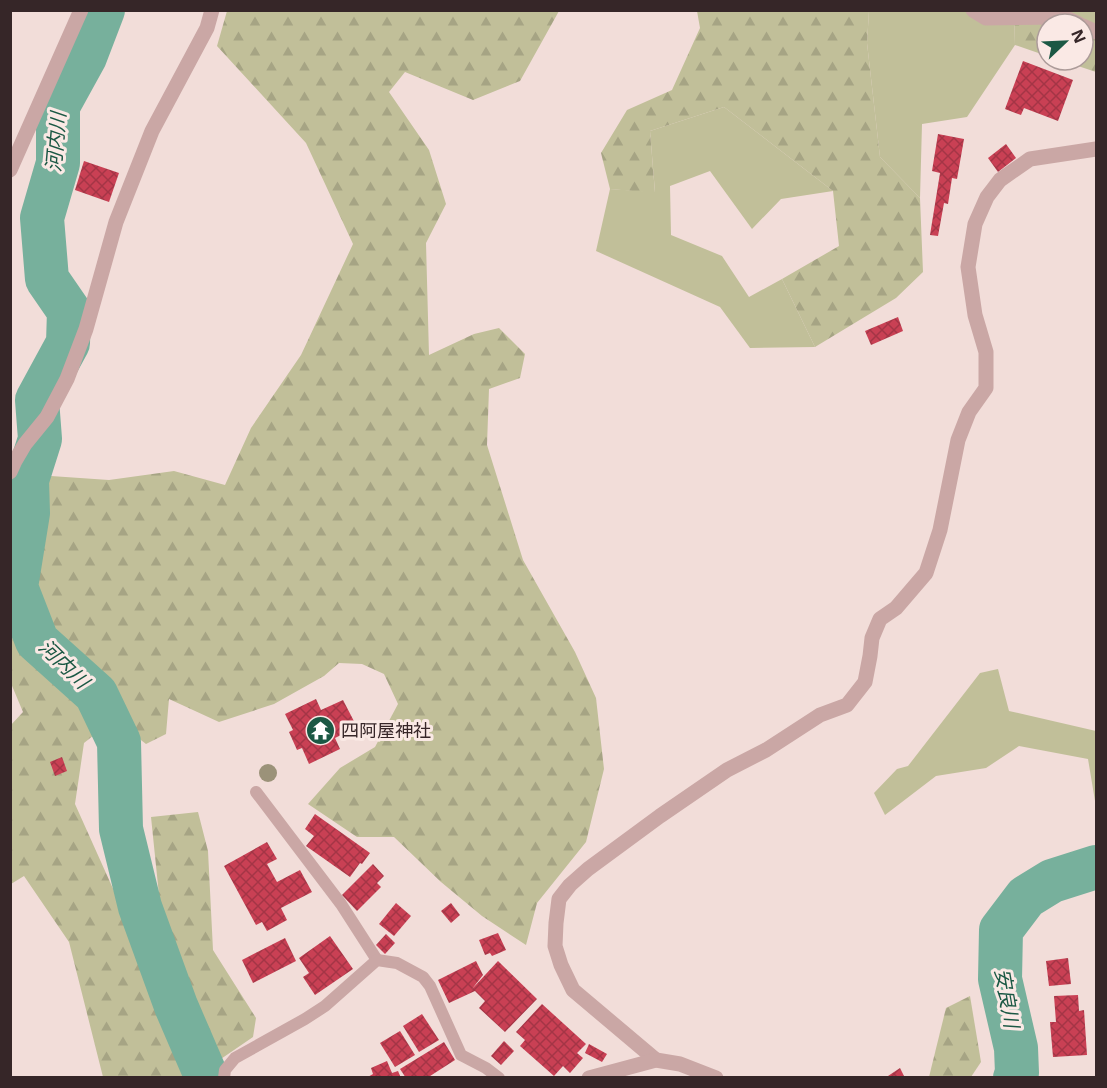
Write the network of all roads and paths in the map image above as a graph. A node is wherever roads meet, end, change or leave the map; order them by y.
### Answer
1 (81, 10) edge
2 (212, 10) edge
3 (973, 10) edge
4 (1035, 17) edge
5 (1096, 149) edge
6 (10, 170) edge
7 (12, 461) edge
8 (256, 792) dead end
9 (377, 960) junction
10 (656, 1060) junction
11 (224, 1077) edge
12 (499, 1077) edge
13 (589, 1077) edge
14 (716, 1077) edge

1 - 6 street
2 - 7 street
3 - 4 street
5 - 10 street
8 - 9 lane
9 - 11 lane
9 - 12 lane
10 - 13 street
10 - 14 street

